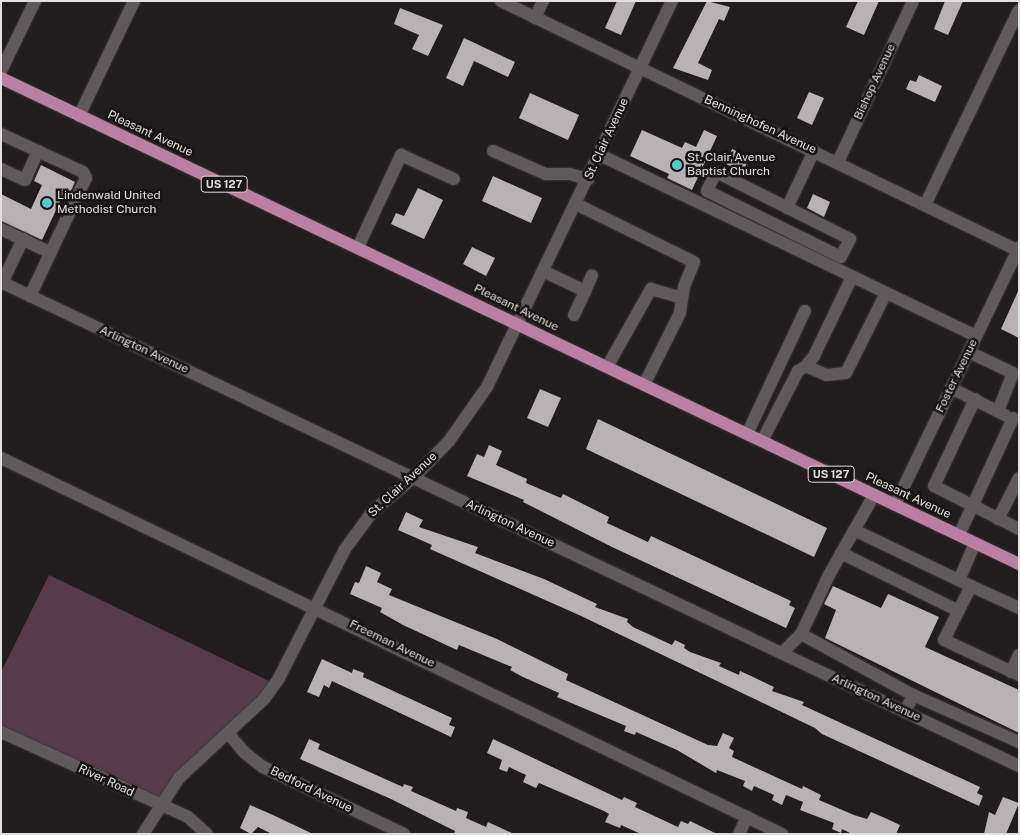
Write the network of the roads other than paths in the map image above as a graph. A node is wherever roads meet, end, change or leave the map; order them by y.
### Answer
1 (35, 1) edge
2 (500, 1) edge
3 (544, 1) edge
4 (672, 1) edge
5 (913, 1) edge
6 (132, 2) edge
7 (1019, 10) edge
8 (535, 18) junction
9 (640, 68) junction
10 (1, 71) edge
11 (1, 78) edge
12 (79, 116) junction
13 (1, 134) edge
14 (38, 151) junction
15 (493, 151) dead end
16 (814, 151) junction
17 (600, 155) junction
18 (838, 162) junction
19 (1, 169) edge
20 (454, 179) dead end
21 (588, 179) junction
22 (707, 191) junction
23 (700, 203) junction
24 (576, 204) junction
25 (925, 205) junction
26 (787, 208) junction
27 (1, 229) edge
28 (23, 239) junction
29 (358, 247) junction
30 (1018, 250) edge
31 (51, 253) junction
32 (543, 271) junction
33 (1013, 271) edge
34 (592, 275) dead end
35 (852, 277) junction
36 (2, 283) edge
37 (585, 291) junction
38 (886, 293) junction
39 (30, 296) junction
40 (682, 298) junction
41 (805, 311) dead end
42 (574, 314) dead end
43 (517, 324) junction
44 (976, 336) junction
45 (969, 352) junction
46 (806, 366) junction
47 (607, 367) junction
48 (644, 385) junction
49 (951, 388) junction
50 (974, 400) junction
51 (998, 411) junction
52 (1016, 420) edge
53 (747, 434) junction
54 (762, 441) junction
55 (1, 458) edge
56 (413, 478) junction
57 (1019, 478) edge
58 (874, 495) junction
59 (895, 505) junction
60 (972, 507) junction
61 (998, 520) junction
62 (1019, 529) edge
63 (854, 530) junction
64 (959, 535) junction
65 (975, 543) junction
66 (841, 553) junction
67 (1019, 564) edge
68 (959, 580) junction
69 (971, 586) junction
70 (316, 607) junction
71 (1019, 608) edge
72 (959, 610) junction
73 (800, 634) junction
74 (782, 653) junction
75 (1019, 656) edge
76 (1015, 673) edge
77 (913, 695) junction
78 (905, 712) junction
79 (1, 732) edge
80 (228, 733) junction
81 (1019, 742) edge
82 (1019, 766) edge
83 (161, 805) junction
84 (746, 817) junction
85 (142, 834) edge
86 (207, 834) edge
87 (404, 834) edge
88 (739, 834) edge
89 (782, 834) edge

1 - 10 street
2 - 8 street, Benninghofen Avenue
3 - 8 street
4 - 9 street, St. Clair Avenue
5 - 18 street, Bishop Avenue
6 - 12 street
7 - 25 street
8 - 9 street, Benninghofen Avenue
9 - 16 street, Benninghofen Avenue
9 - 17 street, St. Clair Avenue
11 - 12 main road, Pleasant Avenue / US 127
12 - 29 main road, Pleasant Avenue / US 127
13 - 14 street
14 - 19 street
14 - 31 street
15 - 21 street
16 - 18 street, Benninghofen Avenue
16 - 26 street
17 - 21 street, St. Clair Avenue
17 - 23 street
18 - 25 street, Benninghofen Avenue
20 - 29 street
21 - 24 street, St. Clair Avenue
22 - 23 street
22 - 26 street
22 - 26 street
23 - 35 street
24 - 32 street, St. Clair Avenue
24 - 40 street
25 - 30 street, Benninghofen Avenue
27 - 28 street
28 - 31 street
28 - 36 street
29 - 43 main road, Pleasant Avenue / US 127
30 - 33 street, Foster Avenue
31 - 39 street
32 - 37 street
32 - 43 street, St. Clair Avenue
33 - 44 street, Foster Avenue
34 - 37 street
35 - 38 street
35 - 46 street
36 - 39 street, Arlington Avenue
37 - 42 street
38 - 44 street
38 - 46 street
39 - 56 street, Arlington Avenue
40 - 47 street
40 - 48 street
41 - 53 street
43 - 47 main road, Pleasant Avenue / US 127
43 - 56 street, St. Clair Avenue
44 - 45 street, Foster Avenue
45 - 49 street, Foster Avenue
45 - 51 street
46 - 54 street
47 - 48 main road, Pleasant Avenue / US 127
48 - 53 main road, Pleasant Avenue / US 127
49 - 50 street
49 - 59 street, Foster Avenue
50 - 51 street
50 - 60 street
51 - 52 street
52 - 60 street
53 - 54 main road, Pleasant Avenue / US 127
54 - 58 main road, Pleasant Avenue / US 127
55 - 70 street, Freeman Avenue
56 - 70 street, St. Clair Avenue
56 - 74 street, Arlington Avenue
57 - 61 street
58 - 59 main road, Pleasant Avenue / US 127
58 - 63 street
59 - 64 main road, Pleasant Avenue / US 127
60 - 61 street
60 - 64 street
61 - 62 street
63 - 66 street
63 - 68 street
64 - 65 main road, Pleasant Avenue / US 127
65 - 67 main road, Pleasant Avenue / US 127
65 - 68 street
66 - 72 street
66 - 73 street
68 - 69 street
69 - 71 street
69 - 72 street
70 - 80 street, St. Clair Avenue
70 - 84 street, Freeman Avenue
72 - 76 street
73 - 74 street
73 - 77 street
74 - 78 street, Arlington Avenue
75 - 76 street
77 - 78 street
77 - 81 street
78 - 82 street, Arlington Avenue
79 - 83 street, River Road
80 - 83 street, St. Clair Avenue
80 - 87 street, Bedford Avenue
83 - 85 street, St. Clair Avenue
83 - 86 street, River Road
84 - 88 street
84 - 89 street, Freeman Avenue

